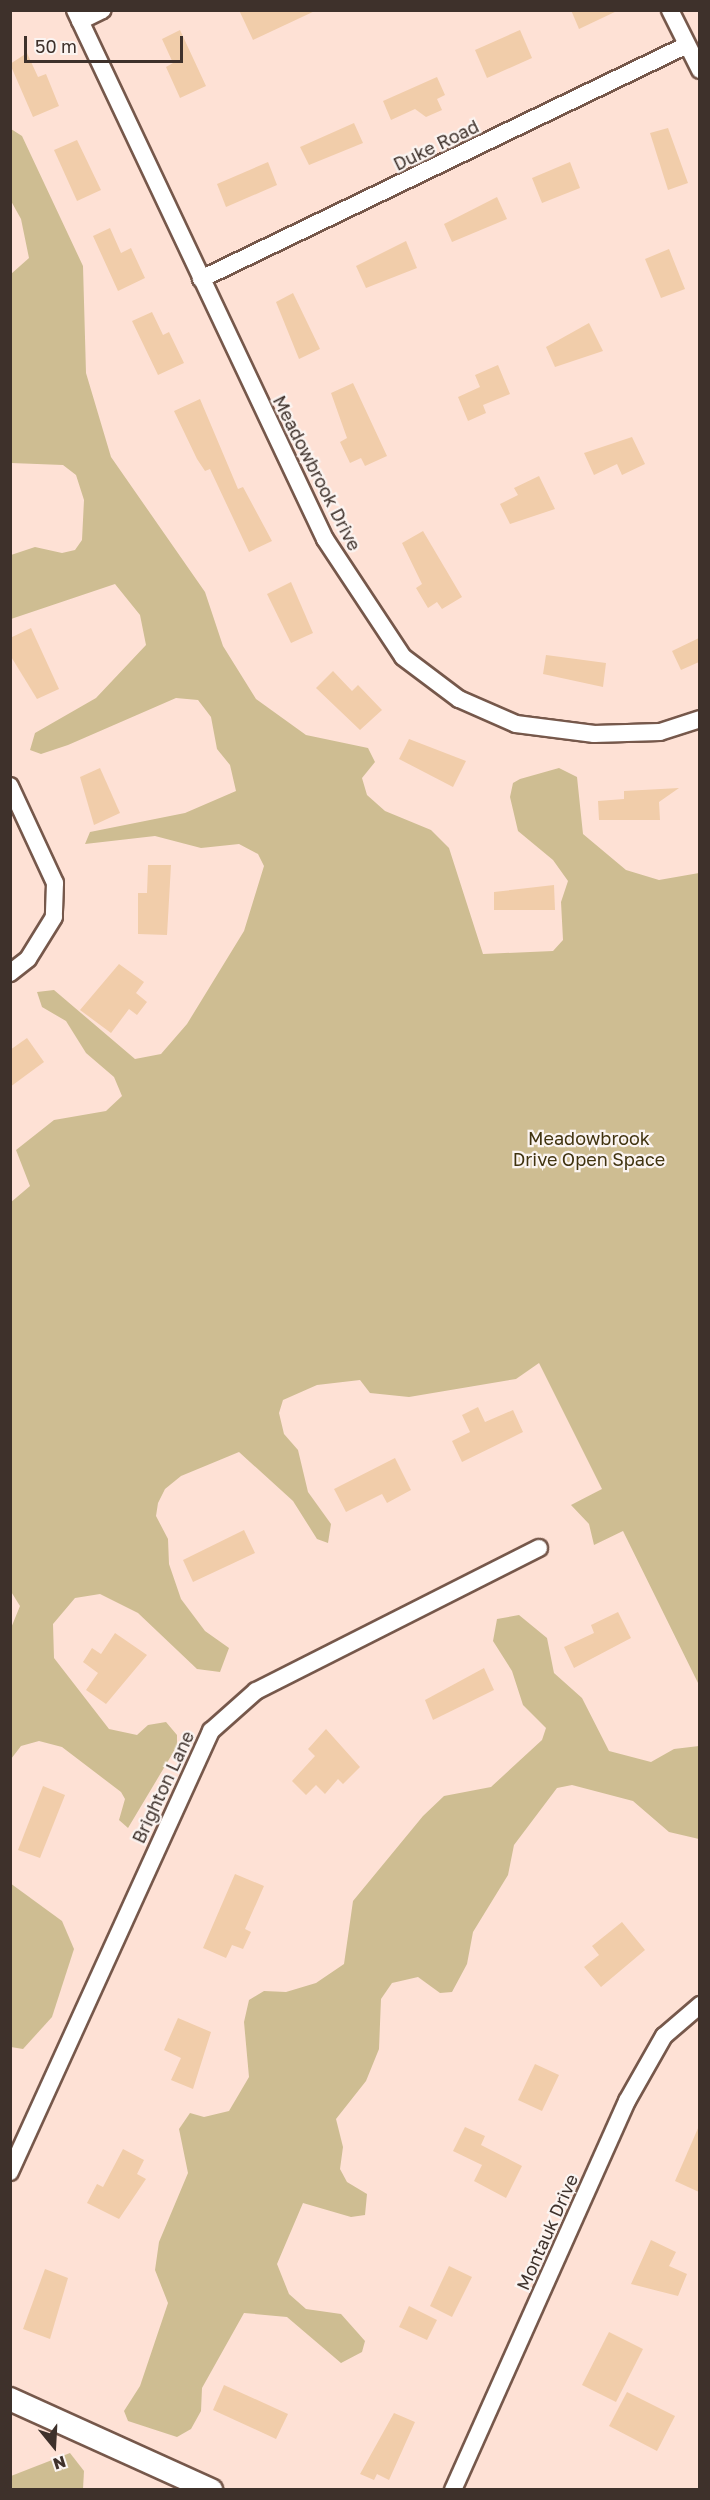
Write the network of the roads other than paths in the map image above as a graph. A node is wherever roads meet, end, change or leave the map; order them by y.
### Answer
1 (102, 10) edge
2 (670, 10) edge
3 (78, 16) edge
4 (687, 45) junction
5 (699, 70) edge
6 (201, 279) junction
7 (699, 719) edge
8 (10, 786) edge
9 (10, 973) edge
10 (539, 1548) dead end
11 (699, 2005) edge
12 (10, 2172) edge
13 (10, 2398) edge
14 (211, 2490) edge
15 (453, 2490) edge

1 - 3 street
2 - 4 street
3 - 6 street, Meadowbrook Drive
4 - 5 street
4 - 6 street, Duke Road
6 - 7 street, Meadowbrook Drive
8 - 9 street
10 - 12 street, Brighton Lane
11 - 15 street, Montauk Drive
13 - 14 street

